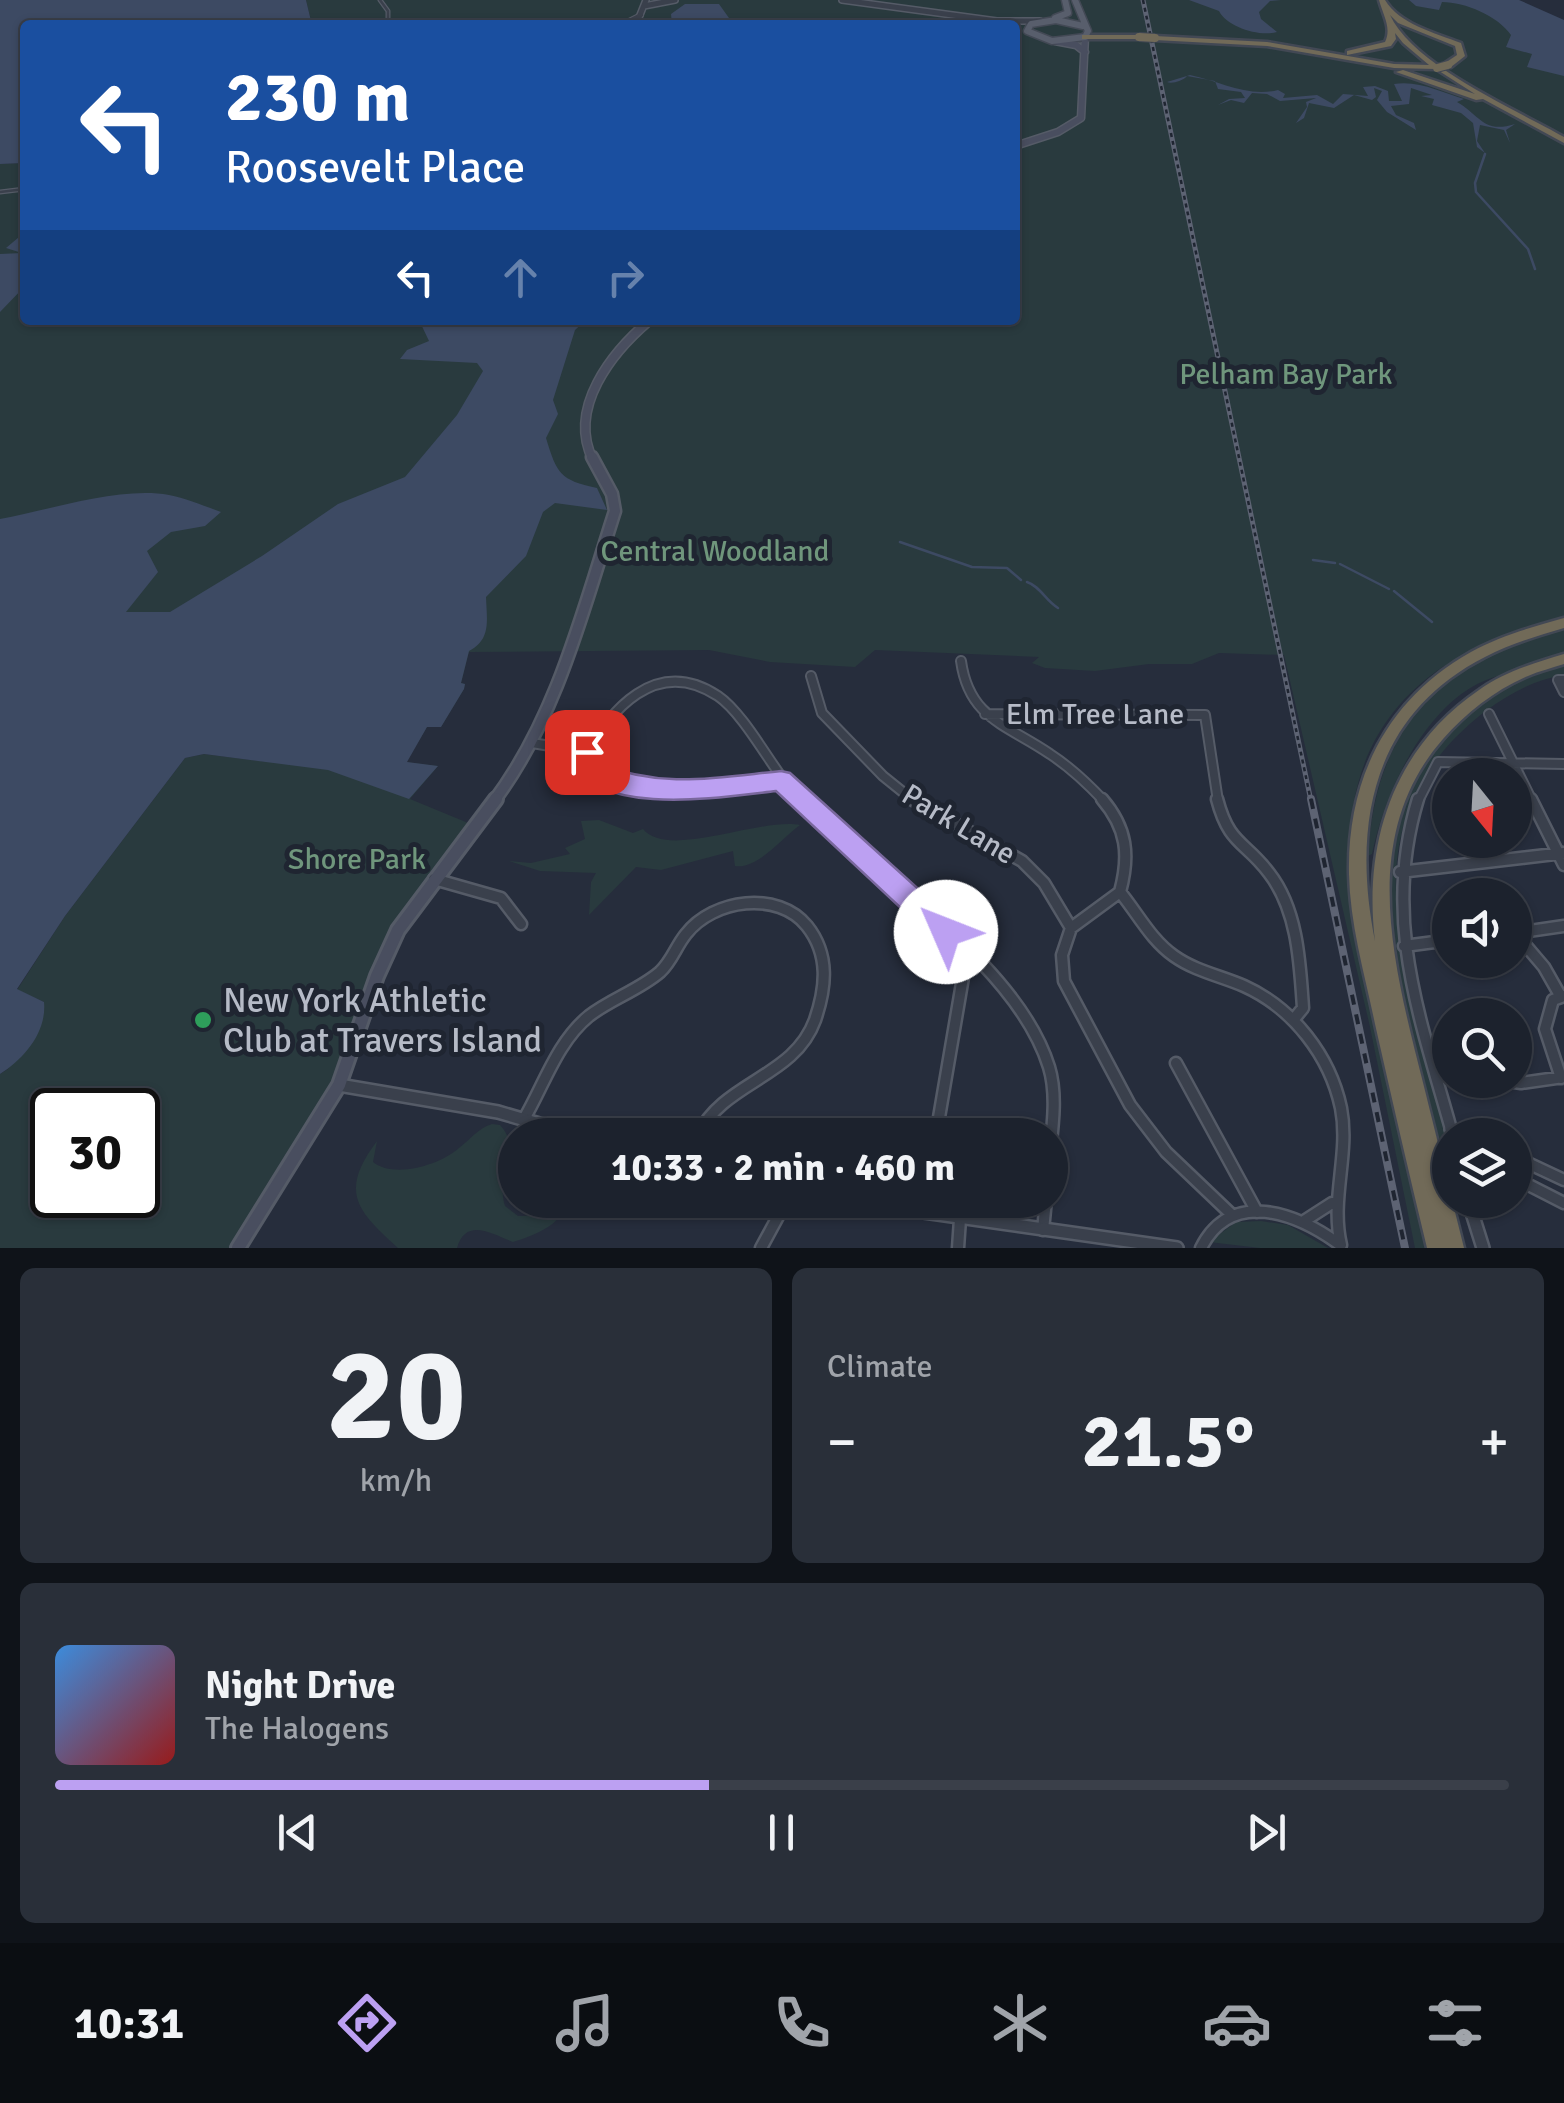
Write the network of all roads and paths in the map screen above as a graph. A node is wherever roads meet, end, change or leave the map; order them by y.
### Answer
1 (675, 0) edge
2 (829, 0) edge
3 (842, 0) edge
4 (1064, 0) edge
5 (1076, 0) edge
6 (657, 3) edge
7 (1385, 4) edge
8 (643, 8) edge
9 (971, 20) edge
10 (990, 20) edge
11 (1044, 20) junction
12 (1020, 21) edge
13 (1391, 26) junction
14 (1020, 30) edge
15 (1084, 30) junction
16 (1031, 35) junction
17 (1182, 39) junction
18 (1054, 42) junction
19 (1306, 50) junction
20 (1086, 52) junction
21 (1425, 53) junction
22 (1375, 66) junction
23 (1442, 66) junction
24 (1532, 122) junction
25 (1564, 138) edge
26 (1020, 144) edge
27 (644, 325) edge
28 (1564, 623) edge
29 (1564, 659) edge
30 (960, 662) dead end
31 (811, 676) dead end
32 (1561, 680) edge
33 (1564, 692) edge
34 (985, 714) junction
35 (1488, 714) dead end
36 (532, 744) junction
37 (587, 752) junction
38 (1510, 758) edge
39 (1532, 763) edge
40 (1564, 764) edge
41 (1432, 772) edge
42 (781, 780) junction
43 (1532, 800) edge
44 (1561, 853) edge
45 (1564, 865) edge
46 (1400, 872) junction
47 (434, 879) junction
48 (1120, 892) junction
49 (521, 924) dead end
50 (1564, 926) edge
51 (1071, 928) junction
52 (1532, 931) edge
53 (1432, 942) edge
54 (1404, 946) junction
55 (1532, 953) edge
56 (967, 954) junction
57 (1562, 996) edge
58 (1294, 1019) junction
59 (1432, 1056) edge
60 (1176, 1062) dead end
61 (1562, 1078) edge
62 (1532, 1081) edge
63 (339, 1085) junction
64 (520, 1118) edge
65 (525, 1118) edge
66 (706, 1118) edge
67 (939, 1118) edge
68 (1051, 1118) edge
69 (1532, 1165) edge
70 (1564, 1180) edge
71 (1532, 1186) edge
72 (1564, 1202) edge
73 (1332, 1203) junction
74 (1257, 1212) junction
75 (1232, 1214) junction
76 (777, 1218) edge
77 (957, 1218) edge
78 (1044, 1218) edge
79 (1474, 1218) edge
80 (960, 1219) junction
81 (1304, 1221) junction
82 (1043, 1230) junction
83 (1341, 1247) edge
84 (238, 1248) edge
85 (761, 1248) edge
86 (958, 1248) edge
87 (1177, 1248) edge
88 (1201, 1248) edge
89 (1437, 1248) edge
90 (1454, 1248) edge
91 (1483, 1248) edge

1 - 6 street
2 - 9 street
3 - 10 street
4 - 11 main road
5 - 15 main road
6 - 8 street
7 - 13 highway
7 - 21 highway
7 - 23 highway
11 - 12 street
11 - 15 main road
11 - 16 main road
13 - 19 highway
13 - 24 highway
14 - 16 street
15 - 17 highway, bridge
15 - 18 main road
15 - 20 main road
16 - 18 main road
17 - 19 highway
17 - 22 highway
18 - 20 main road
19 - 23 highway
20 - 26 main road
21 - 23 highway
21 - 25 highway
22 - 23 highway
22 - 24 highway
24 - 25 highway
27 - 36 main road
28 - 89 highway
29 - 90 highway
30 - 34 street
31 - 51 street, Park Lane
32 - 33 street
34 - 48 street
34 - 58 street, Elm Tree Lane
35 - 38 street
36 - 37 street
36 - 47 main road
37 - 42 street
37 - 42 street
39 - 40 street
41 - 46 street
42 - 56 street
43 - 44 street
44 - 45 street
44 - 46 street
46 - 54 street
47 - 49 street
47 - 63 main road
48 - 51 street
48 - 58 street
50 - 52 street
51 - 75 street
53 - 54 street
54 - 59 street
55 - 57 street
56 - 67 street
56 - 68 street
57 - 61 street
58 - 73 street
60 - 74 street
61 - 62 street
63 - 64 street
63 - 84 main road
65 - 66 street
69 - 70 street
71 - 72 street
73 - 81 street
73 - 83 street
74 - 75 street
74 - 81 street
75 - 88 street
76 - 85 street
77 - 80 street
78 - 82 street
79 - 91 street
80 - 82 street
80 - 86 street
81 - 83 street
82 - 87 street

